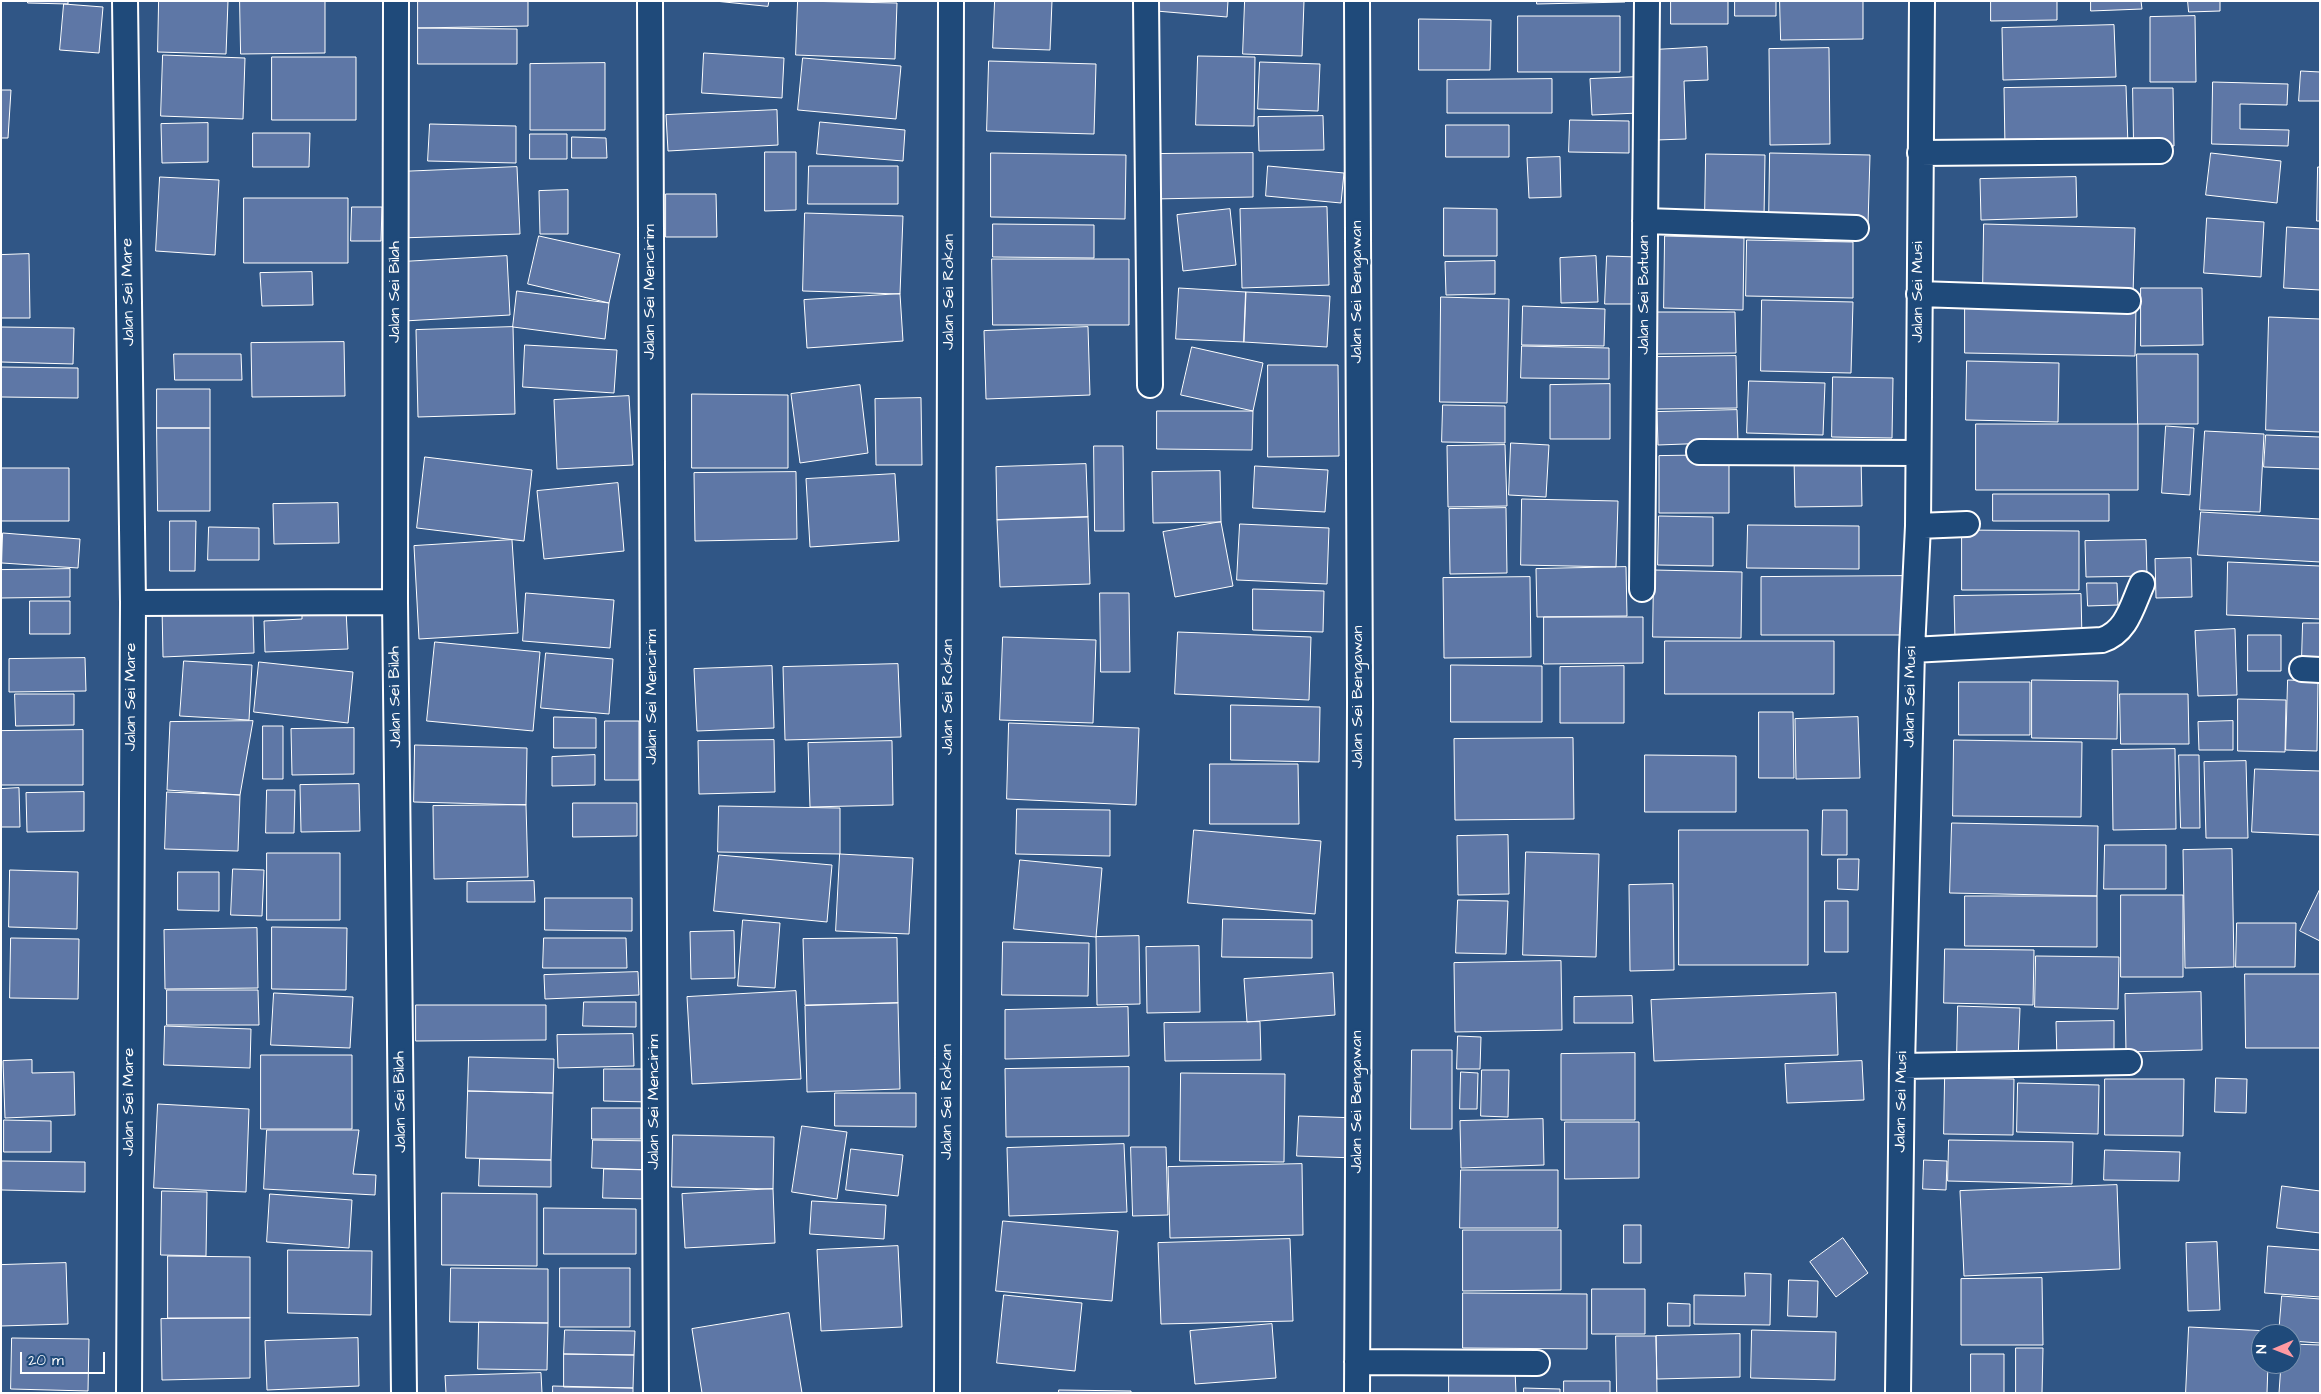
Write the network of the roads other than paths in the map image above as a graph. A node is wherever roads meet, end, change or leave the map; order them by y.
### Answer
1 (125, 1) edge
2 (396, 1) edge
3 (650, 1) edge
4 (951, 1) edge
5 (1146, 1) edge
6 (1357, 1) edge
7 (1647, 1) edge
8 (1922, 1) edge
9 (2160, 151) dead end
10 (1920, 153) junction
11 (1645, 221) junction
12 (1856, 228) dead end
13 (1919, 294) junction
14 (2128, 301) dead end
15 (1150, 385) dead end
16 (1699, 452) dead end
17 (1918, 453) junction
18 (1968, 524) dead end
19 (1918, 526) junction
20 (2142, 584) dead end
21 (1642, 589) dead end
22 (395, 602) junction
23 (133, 603) junction
24 (1912, 650) junction
25 (2130, 1062) dead end
26 (1902, 1066) junction
27 (1357, 1362) junction
28 (1537, 1363) dead end
29 (129, 1393) edge
30 (404, 1393) edge
31 (656, 1393) edge
32 (947, 1393) edge
33 (1357, 1393) edge
34 (1898, 1393) edge

1 - 23 street, Jalan Sei Mare
2 - 22 street, Jalan Sei Bilah
3 - 31 street, Jalan Sei Mencirim
4 - 32 street, Jalan Sei Rokan
5 - 15 street
6 - 27 street, Jalan Sei Bengawan
7 - 11 street, Jalan Sei Batuan
8 - 10 street, Jalan Sei Musi
9 - 10 street
10 - 13 street, Jalan Sei Musi
11 - 12 street
11 - 21 street, Jalan Sei Batuan
13 - 14 street
13 - 17 street, Jalan Sei Musi
16 - 17 street
17 - 19 street, Jalan Sei Musi
18 - 19 street
19 - 24 street, Jalan Sei Musi
20 - 24 street
22 - 23 street
22 - 30 street, Jalan Sei Bilah
23 - 29 street, Jalan Sei Mare
24 - 26 street, Jalan Sei Musi
25 - 26 street
26 - 34 street, Jalan Sei Musi
27 - 28 street
27 - 33 street, Jalan Sei Bengawan

